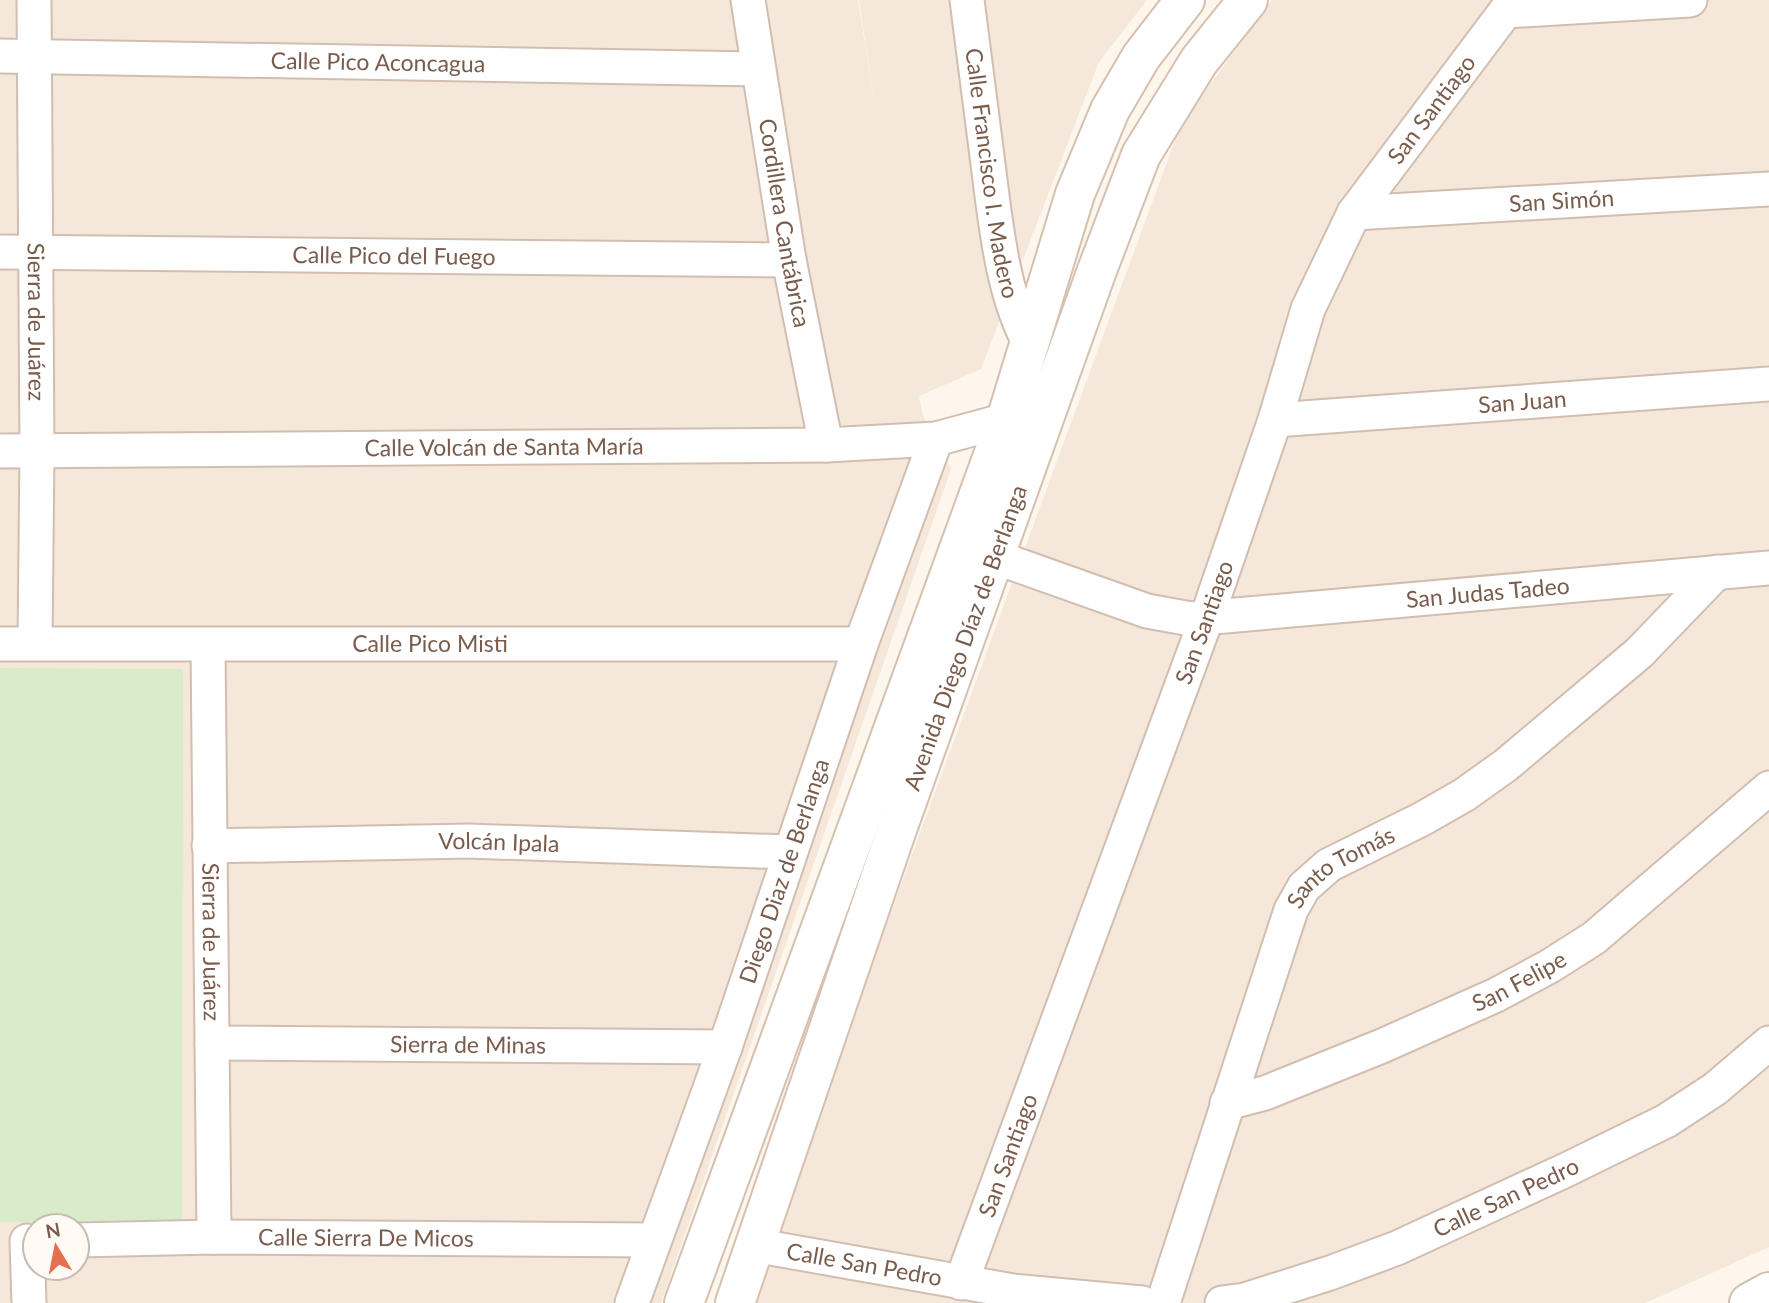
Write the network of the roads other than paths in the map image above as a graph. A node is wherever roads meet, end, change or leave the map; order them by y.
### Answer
1 (34, 0) edge
2 (748, 0) edge
3 (967, 0) edge
4 (1185, 0) edge
5 (1248, 0) edge
6 (1690, 0) edge
7 (1510, 5) edge
8 (0, 56) edge
9 (33, 56) junction
10 (758, 69) junction
11 (1769, 189) edge
12 (1354, 213) junction
13 (0, 252) edge
14 (34, 252) junction
15 (789, 260) junction
16 (1030, 344) junction
17 (1769, 384) edge
18 (1006, 420) junction
19 (1275, 420) junction
20 (936, 439) junction
21 (826, 445) junction
22 (0, 451) edge
23 (37, 451) junction
24 (995, 557) junction
25 (1769, 568) edge
26 (1717, 572) junction
27 (1206, 617) junction
28 (35, 643) junction
29 (0, 644) edge
30 (861, 645) junction
31 (208, 646) junction
32 (1769, 788) edge
33 (209, 846) junction
34 (789, 852) junction
35 (212, 1042) junction
36 (1769, 1043) edge
37 (725, 1047) junction
38 (1227, 1102) junction
39 (214, 1237) junction
40 (91, 1240) edge
41 (654, 1240) junction
42 (754, 1245) junction
43 (26, 1282) edge
44 (961, 1283) junction
45 (1769, 1292) edge
46 (29, 1303) edge
47 (632, 1303) edge
48 (684, 1303) edge
49 (735, 1303) edge
50 (1142, 1303) edge
51 (1163, 1303) edge
52 (1222, 1303) edge
53 (1749, 1303) edge

1 - 9 street, Sierra de Juárez
2 - 10 street, Cordillera Cantábrica
3 - 16 street, Calle Francisco I. Madero
4 - 16 main road, Avenida Diego Díaz de Berlanga
5 - 24 main road, Avenida Diego Díaz de Berlanga
6 - 7 street
7 - 12 street, San Santiago
8 - 9 street, Calle Pico Aconcagua
9 - 10 street, Calle Pico Aconcagua
9 - 14 street, Sierra de Juárez
10 - 15 street, Cordillera Cantábrica
11 - 12 street, San Simón
12 - 19 street, San Santiago
13 - 14 street, Calle Pico del Fuego
14 - 15 street, Calle Pico del Fuego
14 - 23 street, Sierra de Juárez
15 - 21 street, Cordillera Cantábrica
16 - 18 main road, Avenida Diego Díaz de Berlanga
17 - 19 street, San Juan
18 - 20 street, Calle Volcán de Santa María
18 - 48 main road, Avenida Diego Díaz de Berlanga
19 - 27 street, San Santiago
20 - 21 street, Calle Volcán de Santa María
20 - 30 street, Diego Diaz de Berlanga
21 - 23 street, Calle Volcán de Santa María
22 - 23 street, Calle Volcán de Santa María
23 - 28 street, Sierra de Juárez
24 - 27 street, San Judas Tadeo
24 - 42 main road, Avenida Diego Díaz de Berlanga
25 - 26 street, San Judas Tadeo
26 - 27 street, San Judas Tadeo
26 - 38 street, Santo Tomás
27 - 44 street, San Santiago
28 - 29 street, Calle Pico Misti
28 - 31 street, Calle Pico Misti
30 - 31 street, Calle Pico Misti
30 - 34 street, Diego Diaz de Berlanga
31 - 33 street, Sierra de Juárez
32 - 38 street, San Felipe
33 - 34 street, Volcán Ipala
33 - 35 street, Sierra de Juárez
34 - 37 street, Diego Diaz de Berlanga
35 - 37 street, Sierra de Minas
35 - 39 street, Sierra de Juárez
36 - 52 street, Calle San Pedro
37 - 41 street, Diego Diaz de Berlanga
38 - 51 street, Santo Tomás
39 - 40 street, Calle Sierra De Micos
39 - 41 street, Calle Sierra De Micos
41 - 47 street, Diego Diaz de Berlanga
42 - 44 street, Calle San Pedro
42 - 49 main road, Avenida Diego Díaz de Berlanga
43 - 46 street
44 - 50 street, Calle San Pedro
45 - 53 main road

